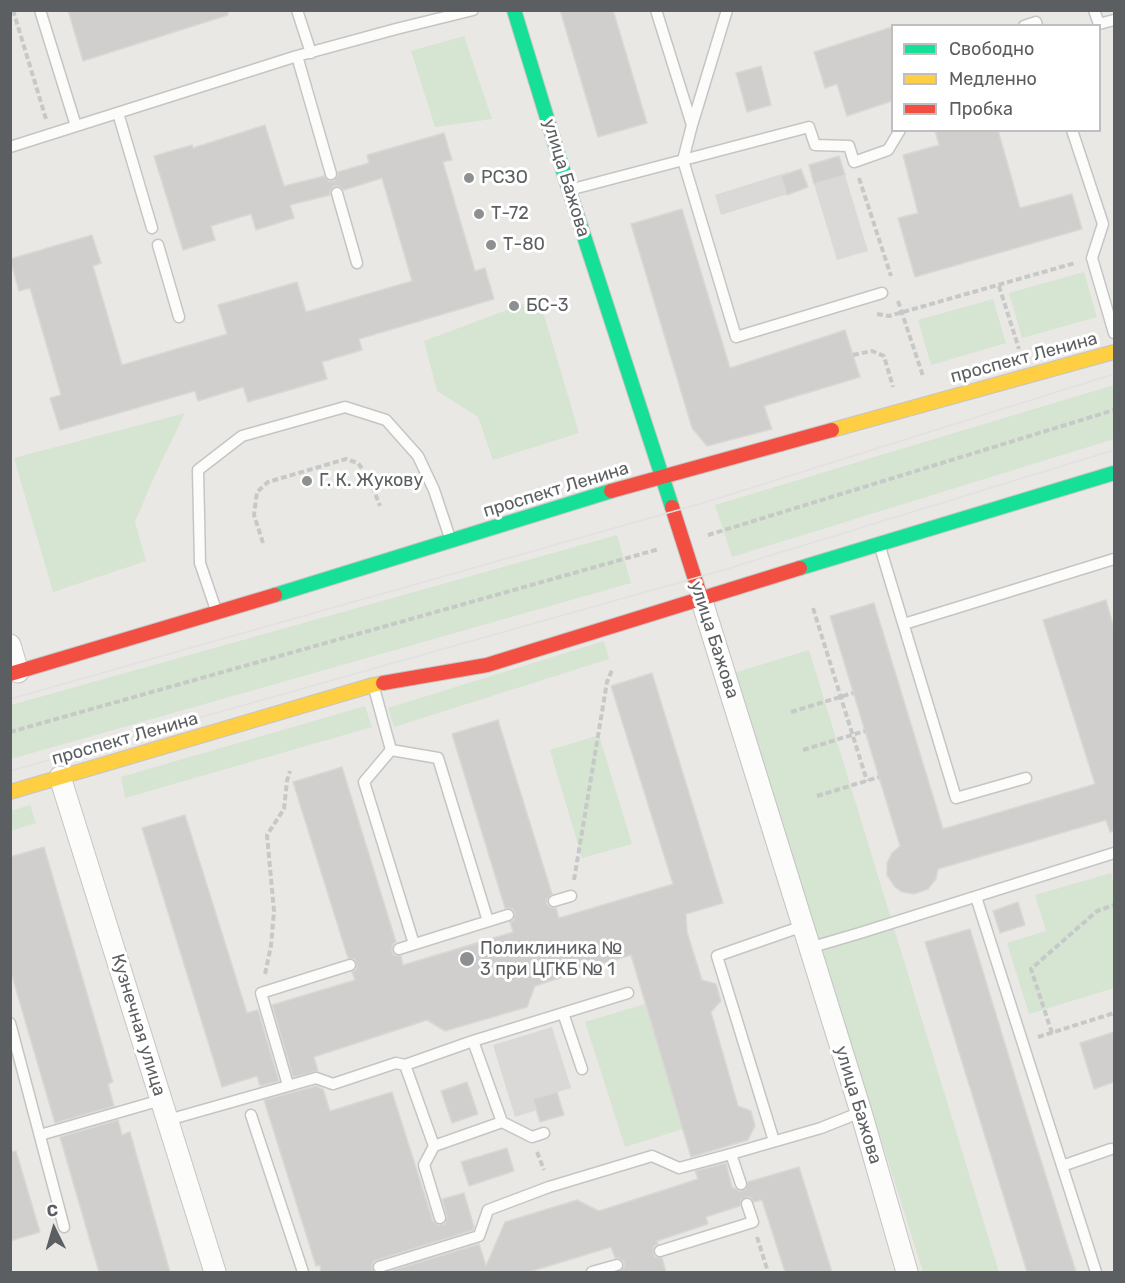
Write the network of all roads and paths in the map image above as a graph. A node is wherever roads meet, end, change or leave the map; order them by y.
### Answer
1 (13, 10) edge
2 (40, 10) edge
3 (297, 10) edge
4 (473, 10) edge
5 (514, 10) edge
6 (656, 10) edge
7 (727, 10) edge
8 (1094, 10) edge
9 (1114, 20) edge
10 (311, 53) junction
11 (297, 56) junction
12 (118, 113) junction
13 (692, 125) junction
14 (76, 126) junction
15 (899, 132) edge
16 (1073, 132) edge
17 (50, 134) junction
18 (10, 147) edge
19 (683, 160) junction
20 (854, 162) junction
21 (331, 174) dead end
22 (569, 190) junction
23 (337, 193) dead end
24 (1114, 220) edge
25 (1103, 224) junction
26 (152, 228) dead end
27 (158, 245) dead end
28 (1092, 258) junction
29 (357, 263) dead end
30 (892, 280) dead end
31 (999, 286) junction
32 (895, 291) dead end
33 (882, 293) dead end
34 (838, 306) junction
35 (902, 313) junction
36 (179, 317) dead end
37 (1114, 333) edge
38 (1019, 349) dead end
39 (1114, 352) edge
40 (853, 355) dead end
41 (923, 377) dead end
42 (893, 387) dead end
43 (1114, 410) edge
44 (1114, 473) edge
45 (662, 478) junction
46 (380, 506) dead end
47 (700, 537) dead end
48 (451, 541) junction
49 (262, 543) dead end
50 (879, 544) junction
51 (665, 548) dead end
52 (1114, 558) edge
53 (701, 598) junction
54 (813, 608) dead end
55 (217, 613) junction
56 (904, 624) junction
57 (10, 645) edge
58 (612, 670) dead end
59 (14, 673) edge
60 (373, 685) junction
61 (854, 693) dead end
62 (841, 697) junction
63 (791, 712) dead end
64 (10, 732) edge
65 (865, 732) dead end
66 (853, 735) junction
67 (391, 750) junction
68 (803, 750) dead end
69 (291, 771) dead end
70 (60, 777) junction
71 (879, 777) dead end
72 (1026, 778) dead end
73 (867, 781) junction
74 (10, 792) edge
75 (817, 796) dead end
76 (1114, 853) edge
77 (571, 896) joint
78 (976, 897) junction
79 (554, 901) dead end
80 (1114, 905) edge
81 (508, 915) dead end
82 (488, 921) junction
83 (803, 926) junction
84 (414, 944) junction
85 (809, 948) junction
86 (399, 949) dead end
87 (350, 965) dead end
88 (261, 993) junction
89 (628, 993) dead end
90 (563, 1013) junction
91 (1114, 1013) edge
92 (10, 1023) edge
93 (1052, 1033) junction
94 (473, 1041) junction
95 (1022, 1042) junction
96 (405, 1065) junction
97 (582, 1068) dead end
98 (288, 1085) junction
99 (161, 1100) junction
100 (861, 1112) junction
101 (251, 1115) dead end
102 (168, 1120) junction
103 (502, 1122) junction
104 (544, 1133) dead end
105 (40, 1135) junction
106 (532, 1137) junction
107 (774, 1141) junction
108 (434, 1146) junction
109 (1111, 1149) dead end
110 (732, 1154) junction
111 (1062, 1166) junction
112 (741, 1184) dead end
113 (549, 1187) junction
114 (747, 1204) dead end
115 (440, 1218) dead end
116 (753, 1222) junction
117 (64, 1227) dead end
118 (660, 1251) dead end
119 (617, 1265) dead end
120 (379, 1267) dead end
121 (214, 1272) edge
122 (303, 1272) edge
123 (592, 1272) edge
124 (768, 1272) edge
125 (907, 1272) edge
126 (1096, 1272) edge

1 - 17 path
2 - 14 lane
3 - 10 lane
4 - 10 lane
5 - 22 main road, улица Бажова
6 - 13 lane
7 - 13 lane
8 - 9 lane
10 - 11 lane
11 - 12 lane
11 - 21 lane
12 - 14 lane
12 - 26 lane
13 - 19 lane
14 - 17 lane
15 - 20 lane
16 - 25 lane
17 - 18 lane
19 - 20 lane
19 - 22 lane
19 - 34 lane
20 - 30 path
22 - 45 main road, улица Бажова
23 - 29 lane
24 - 25 lane
25 - 28 lane
27 - 36 lane
28 - 31 path
28 - 37 lane
31 - 35 path
31 - 38 path
32 - 35 path
33 - 34 lane
34 - 35 path
35 - 41 path
39 - 45 main road, проспект Ленина
40 - 42 path
43 - 47 path
44 - 50 main road, проспект Ленина
45 - 48 main road, проспект Ленина
45 - 53 main road, улица Бажова
46 - 49 path
48 - 55 main road, проспект Ленина
48 - 55 lane
50 - 53 main road, проспект Ленина
50 - 56 lane
51 - 64 path
52 - 56 lane
53 - 60 main road, проспект Ленина
53 - 83 street, улица Бажова
54 - 62 path
55 - 59 main road, проспект Ленина
56 - 72 lane
57 - 59 street
58 - 77 path
60 - 67 lane
60 - 70 main road, проспект Ленина
61 - 62 path
62 - 63 path
62 - 66 path
65 - 66 path
66 - 68 path
66 - 73 path
67 - 82 lane
67 - 84 lane
69 - 88 path
70 - 74 main road, проспект Ленина
70 - 99 street, Кузнечная улица
71 - 73 path
73 - 75 path
76 - 78 lane
77 - 79 lane
78 - 85 lane
78 - 95 lane
80 - 93 path
81 - 82 lane
82 - 84 lane
83 - 85 street, улица Бажова
83 - 107 lane
84 - 86 lane
85 - 100 street, улица Бажова
87 - 88 lane
88 - 98 lane
89 - 90 lane
90 - 94 lane
90 - 97 lane
91 - 93 path
92 - 105 lane
93 - 95 path
94 - 96 lane
94 - 103 lane
95 - 111 lane
96 - 98 lane
96 - 108 lane
98 - 102 lane
99 - 102 street, Кузнечная улица
99 - 105 lane
100 - 107 lane
100 - 125 street, улица Бажова
101 - 122 lane
102 - 121 street, Кузнечная улица
103 - 106 lane
103 - 108 lane
104 - 106 lane
105 - 117 lane
106 - 113 path
107 - 110 lane
108 - 115 lane
109 - 111 lane
110 - 112 lane
110 - 113 lane
111 - 126 lane
113 - 120 lane
114 - 116 lane
116 - 118 lane
116 - 124 path
119 - 123 lane

